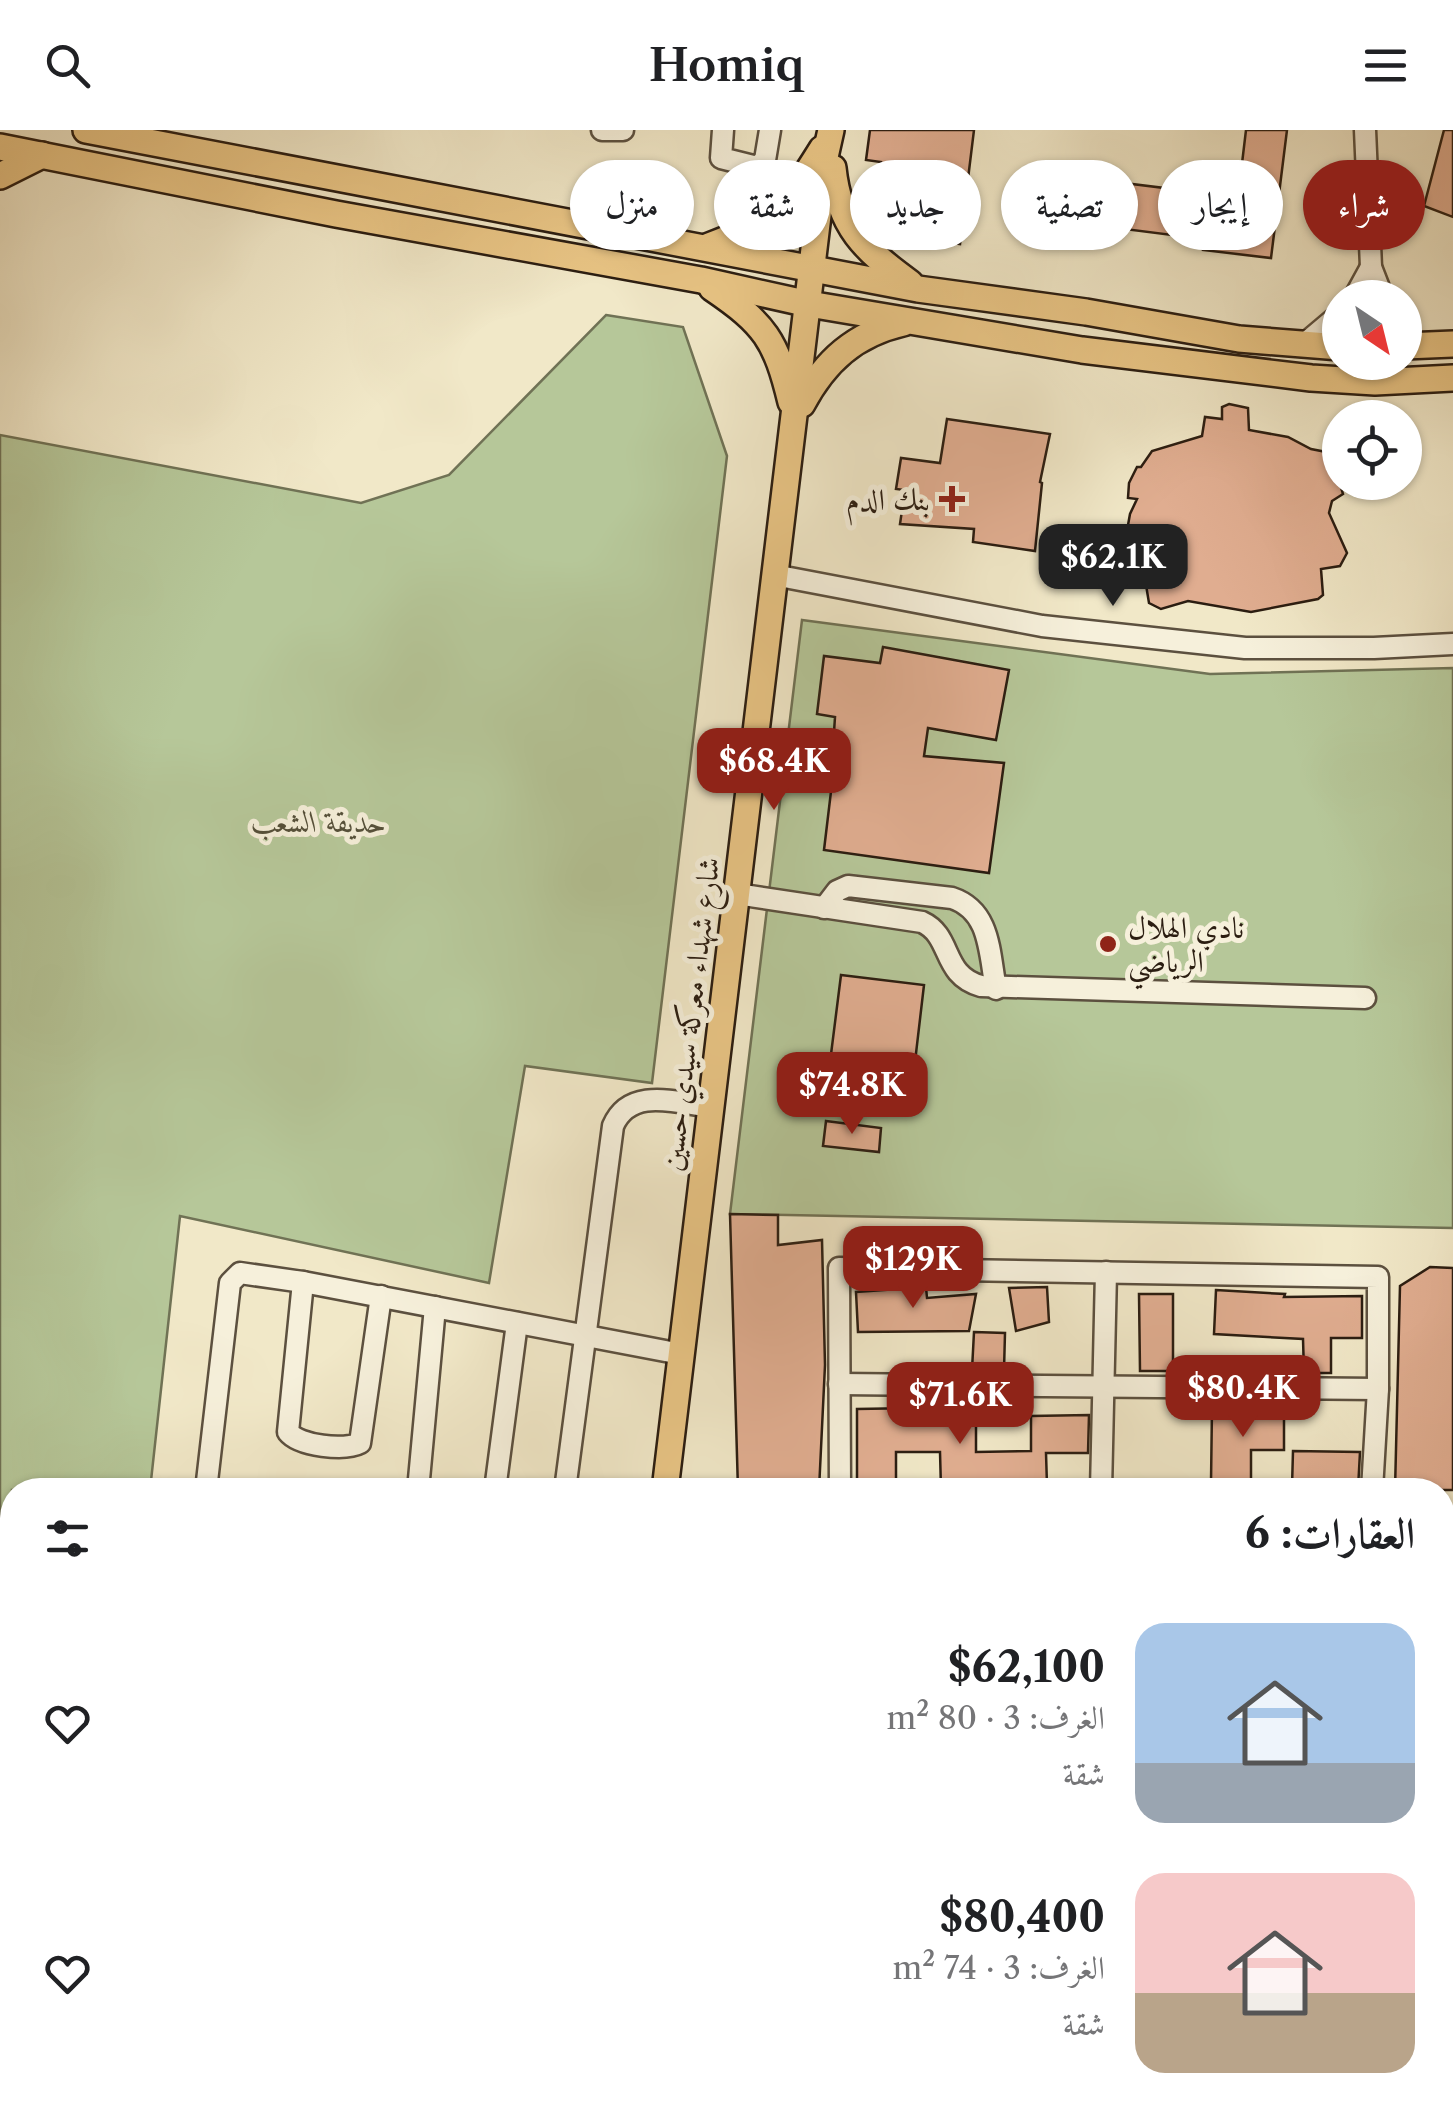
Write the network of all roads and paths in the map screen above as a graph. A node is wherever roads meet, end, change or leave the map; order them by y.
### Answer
1 (86, 130) edge
2 (602, 130) edge
3 (623, 130) edge
4 (723, 130) edge
5 (770, 130) edge
6 (1365, 130) edge
7 (831, 133) edge
8 (0, 147) edge
9 (42, 155) junction
10 (0, 176) edge
11 (706, 247) junction
12 (814, 267) junction
13 (1371, 267) junction
14 (701, 280) junction
15 (1364, 280) edge
16 (1376, 280) edge
17 (918, 289) junction
18 (809, 304) junction
19 (913, 320) junction
20 (1322, 329) edge
21 (1422, 342) edge
22 (1453, 344) edge
23 (1302, 346) junction
24 (1322, 346) edge
25 (1453, 378) edge
26 (795, 417) junction
27 (774, 574) junction
28 (1453, 644) edge
29 (737, 894) junction
30 (824, 908) junction
31 (996, 988) junction
32 (1364, 998) dead end
33 (712, 1107) junction
34 (1106, 1272) junction
35 (303, 1282) junction
36 (381, 1296) junction
37 (436, 1308) junction
38 (517, 1323) junction
39 (586, 1336) junction
40 (681, 1354) junction
41 (840, 1384) junction
42 (1104, 1386) junction
43 (1378, 1389) junction
44 (207, 1478) edge
45 (419, 1478) edge
46 (497, 1478) edge
47 (567, 1478) edge
48 (666, 1478) edge
49 (840, 1478) edge
50 (1101, 1478) edge
51 (1373, 1478) edge

1 - 11 main road
2 - 3 street
4 - 5 street
6 - 13 street
7 - 11 main road
7 - 12 main road, شارع شهداء معركة سيدي حسين
7 - 17 main road
8 - 9 main road
9 - 10 main road
9 - 14 main road
11 - 12 main road
12 - 17 main road
12 - 18 main road, شارع شهداء معركة سيدي حسين
13 - 15 street
13 - 16 street
14 - 18 main road
14 - 26 main road
17 - 23 main road
18 - 19 main road
18 - 26 main road, شارع شهداء معركة سيدي حسين
19 - 25 main road
19 - 26 main road
20 - 23 street
21 - 22 main road
23 - 24 main road
26 - 27 main road, شارع شهداء معركة سيدي حسين
27 - 28 street
27 - 29 main road, شارع شهداء معركة سيدي حسين
29 - 30 street
29 - 33 main road, شارع شهداء معركة سيدي حسين
30 - 31 street
30 - 31 street
31 - 32 street
33 - 39 street
33 - 40 main road, شارع شهداء معركة سيدي حسين
34 - 41 street
34 - 42 street
34 - 43 street
35 - 36 street
35 - 36 street
35 - 44 street
36 - 37 street
37 - 38 street
37 - 45 street
38 - 39 street
38 - 46 street
39 - 40 street
39 - 47 street
40 - 48 main road, شارع شهداء معركة سيدي حسين
41 - 42 street
41 - 49 street
42 - 43 street
42 - 50 street
43 - 51 street

